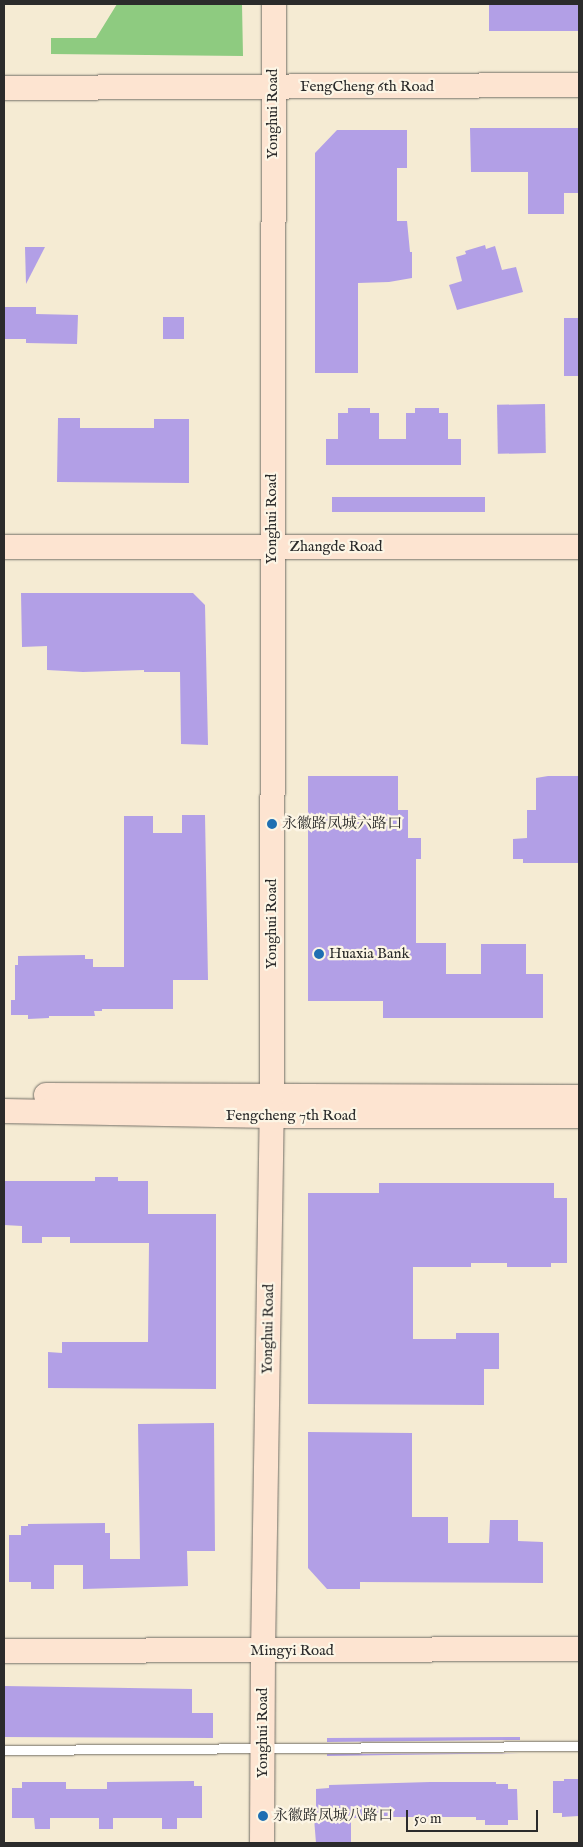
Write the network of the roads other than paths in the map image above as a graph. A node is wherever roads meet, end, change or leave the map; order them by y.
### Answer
1 (274, 4) edge
2 (579, 85) edge
3 (4, 88) edge
4 (273, 88) junction
5 (4, 547) edge
6 (272, 547) junction
7 (579, 547) edge
8 (4, 1095) edge
9 (579, 1097) edge
10 (272, 1106) junction
11 (4, 1111) edge
12 (579, 1116) edge
13 (579, 1649) edge
14 (4, 1651) edge
15 (263, 1652) junction
16 (579, 1746) edge
17 (4, 1750) edge
18 (263, 1750) junction
19 (262, 1843) edge

1 - 4 street, Yonghui Road
2 - 4 street, FengCheng 6th Road
3 - 4 street, FengCheng 6th Road
4 - 6 street, Yonghui Road
5 - 6 street, Zhangde Road
6 - 7 street, Zhangde Road
6 - 10 street, Yonghui Road
8 - 10 street, Fengcheng 7th Road
9 - 10 street, Fengcheng 7th Road
10 - 11 street, Fengcheng 7th Road
10 - 12 street, Fengcheng 7th Road
10 - 15 street, Yonghui Road
13 - 15 street, Mingyi Road
14 - 15 street, Mingyi Road
15 - 18 street, Yonghui Road
16 - 18 lane
17 - 18 lane
18 - 19 street, Yonghui Road

